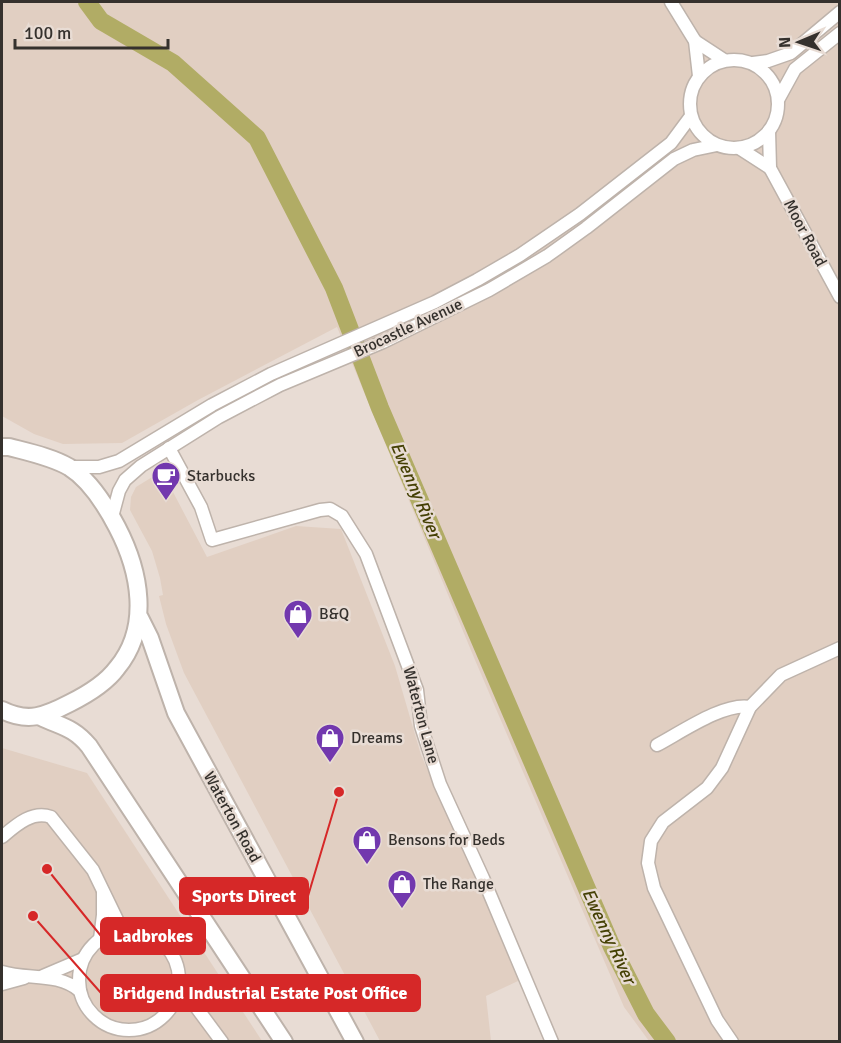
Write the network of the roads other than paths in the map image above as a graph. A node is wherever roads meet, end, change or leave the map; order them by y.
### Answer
1 (671, 2) edge
2 (840, 12) edge
3 (840, 33) edge
4 (695, 41) junction
5 (724, 60) junction
6 (753, 63) junction
7 (699, 75) junction
8 (778, 100) junction
9 (691, 116) junction
10 (769, 131) junction
11 (717, 145) junction
12 (739, 148) junction
13 (770, 168) junction
14 (840, 297) edge
15 (4, 445) edge
16 (169, 448) junction
17 (70, 467) junction
18 (112, 517) junction
19 (140, 618) junction
20 (840, 648) edge
21 (750, 707) junction
22 (5, 714) edge
23 (41, 717) junction
24 (657, 745) dead end
25 (2, 837) edge
26 (102, 888) junction
27 (122, 930) junction
28 (100, 939) junction
29 (83, 959) junction
30 (2, 972) edge
31 (28, 976) junction
32 (43, 976) junction
33 (2, 984) edge
34 (179, 984) junction
35 (80, 991) junction
36 (128, 1030) junction
37 (135, 1041) edge
38 (222, 1041) edge
39 (284, 1041) edge
40 (355, 1041) edge
41 (552, 1041) edge
42 (732, 1041) edge

1 - 4 street
2 - 6 street
3 - 8 street
4 - 5 street
4 - 7 street
5 - 6 street
5 - 7 street
6 - 8 street
7 - 9 street
8 - 10 street
9 - 11 street
9 - 17 street, Brocastle Avenue
10 - 12 street
10 - 13 street, Moor Road
11 - 12 street
11 - 16 street, Brocastle Avenue
12 - 13 street, Moor Road
13 - 14 street, Moor Road
15 - 17 main road
16 - 18 street, Brocastle Avenue
16 - 41 street, Waterton Lane
17 - 18 main road
18 - 19 main road
19 - 23 main road
19 - 40 main road, Waterton Road
20 - 21 street
21 - 24 street
21 - 42 street
22 - 23 main road
23 - 39 main road
25 - 26 street
26 - 27 street
26 - 28 street
27 - 28 street
27 - 34 street
28 - 29 street
29 - 32 street
29 - 35 street
30 - 31 street
31 - 32 street
31 - 33 street
32 - 35 street
34 - 36 street
34 - 38 street
35 - 36 street
36 - 37 street

